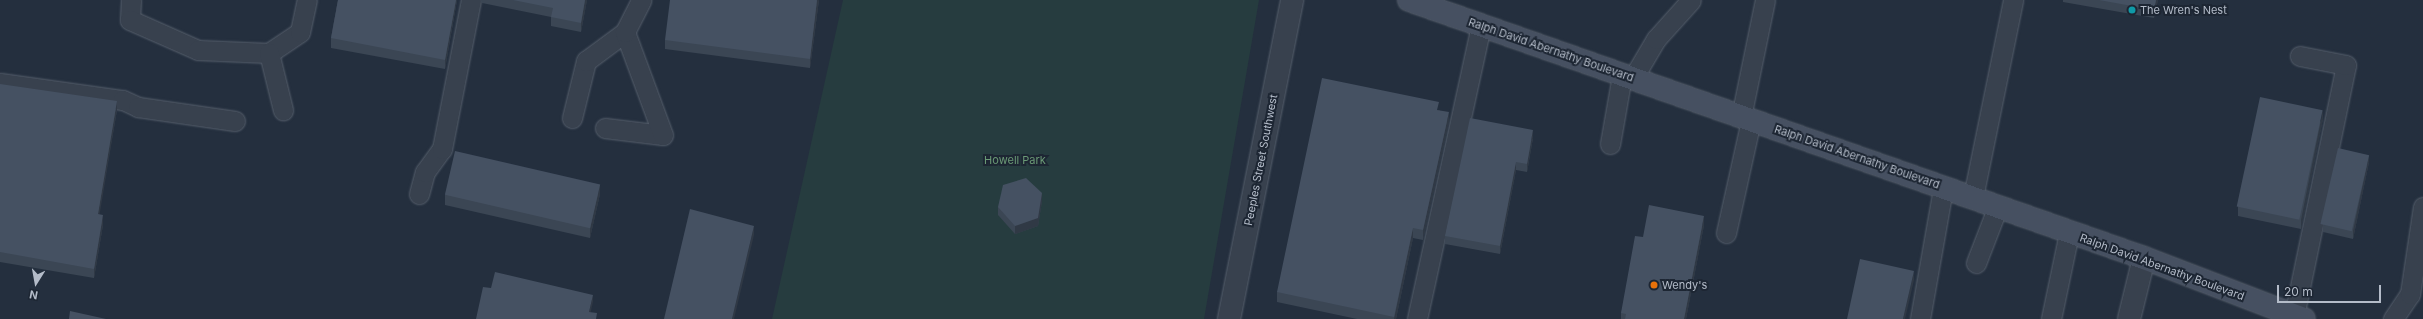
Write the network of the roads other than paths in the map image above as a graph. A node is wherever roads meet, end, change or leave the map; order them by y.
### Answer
1 (131, 0) edge
2 (307, 0) edge
3 (471, 0) edge
4 (641, 0) edge
5 (1292, 0) edge
6 (1409, 0) edge
7 (1691, 0) edge
8 (1765, 0) edge
9 (2013, 0) edge
10 (1481, 25) junction
11 (625, 32) junction
12 (269, 53) junction
13 (2300, 56) dead end
14 (1628, 77) junction
15 (0, 83) edge
16 (283, 110) dead end
17 (572, 118) dead end
18 (1746, 118) junction
19 (235, 122) dead end
20 (605, 128) dead end
21 (1610, 144) dead end
22 (1943, 188) junction
23 (419, 194) dead end
24 (1973, 198) junction
25 (1998, 206) junction
26 (2423, 208) edge
27 (1726, 233) dead end
28 (2069, 233) junction
29 (2144, 258) junction
30 (1976, 263) dead end
31 (2299, 318) edge
32 (1230, 319) edge
33 (1417, 319) edge
34 (1920, 319) edge
35 (2051, 319) edge
36 (2129, 319) edge
37 (2393, 319) edge

1 - 12 lane
2 - 12 lane
3 - 23 lane
4 - 11 lane
5 - 32 street, Peeples Street Southwest
6 - 10 main road, Ralph David Abernathy Boulevard
7 - 14 lane
8 - 18 lane
9 - 24 lane
10 - 14 main road, Ralph David Abernathy Boulevard
10 - 33 lane
11 - 17 lane
11 - 20 lane
12 - 16 lane
13 - 31 lane
14 - 18 main road, Ralph David Abernathy Boulevard
14 - 21 lane
15 - 19 lane
18 - 22 main road, Ralph David Abernathy Boulevard
18 - 27 lane
22 - 24 main road, Ralph David Abernathy Boulevard
22 - 34 lane
24 - 25 main road, Ralph David Abernathy Boulevard
25 - 28 main road, Ralph David Abernathy Boulevard
25 - 30 lane
26 - 37 lane
28 - 29 main road, Ralph David Abernathy Boulevard
28 - 35 lane
29 - 31 main road, Ralph David Abernathy Boulevard
29 - 36 street

